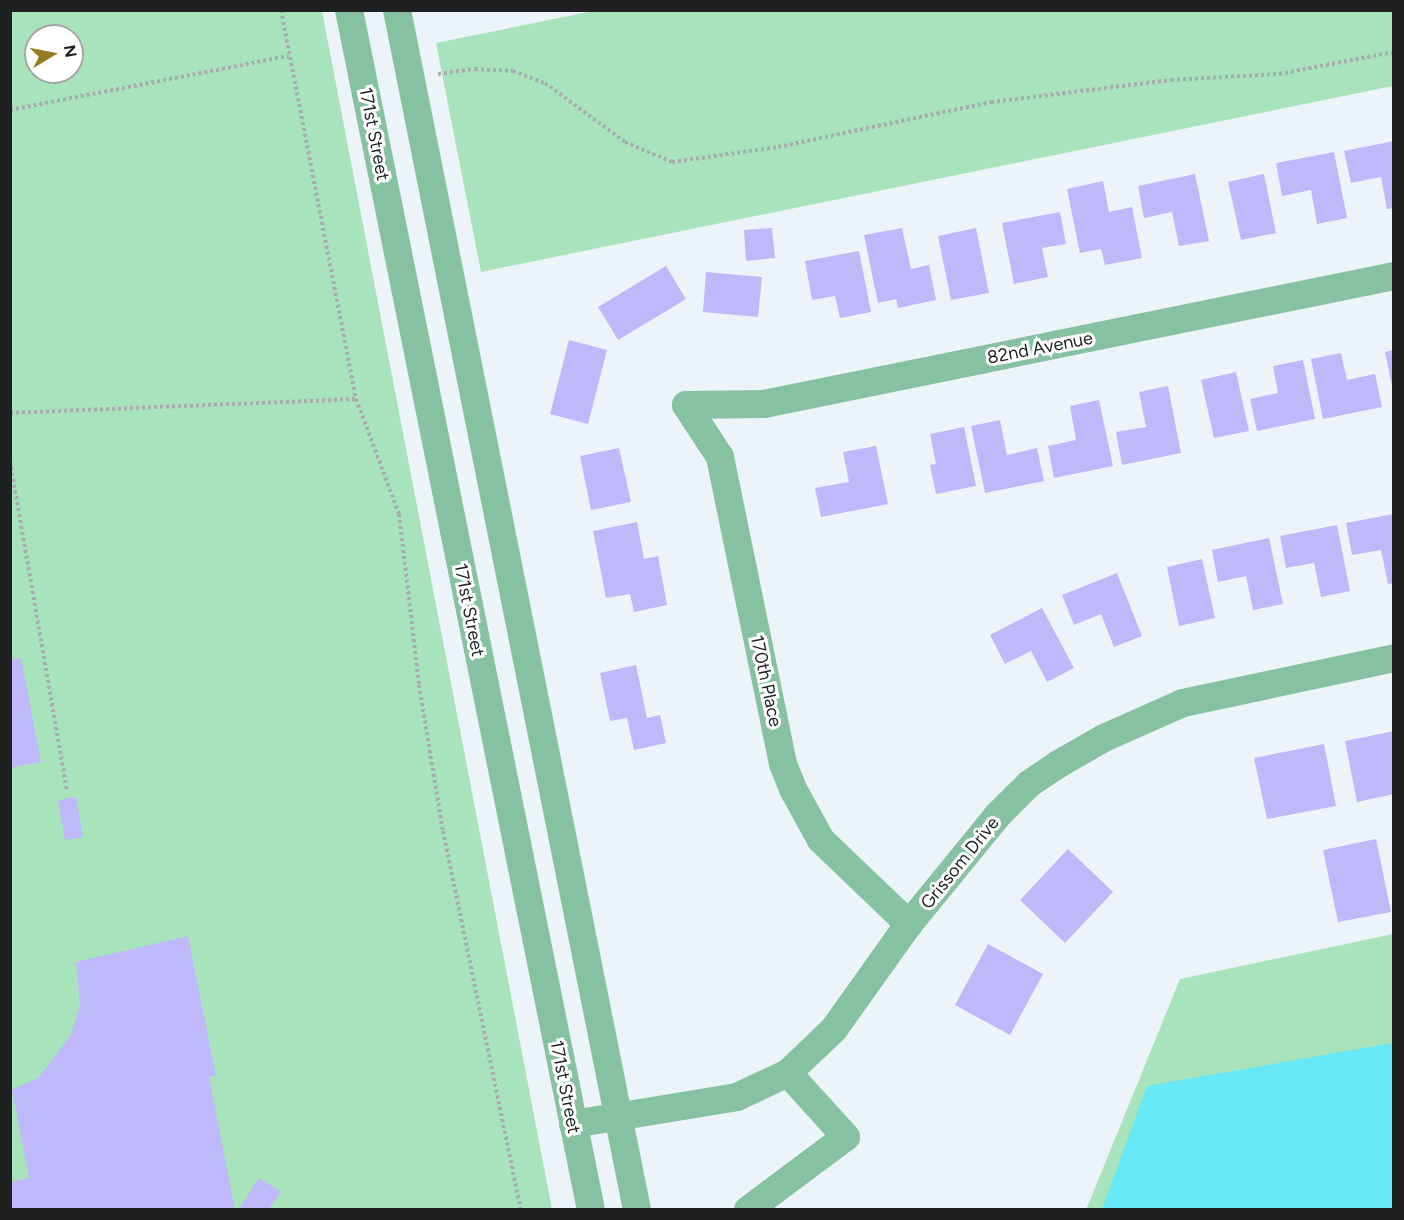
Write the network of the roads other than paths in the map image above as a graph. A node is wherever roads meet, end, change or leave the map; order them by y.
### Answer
1 (350, 10) edge
2 (396, 10) edge
3 (1394, 276) edge
4 (686, 405) joint
5 (1394, 658) edge
6 (909, 924) junction
7 (788, 1073) junction
8 (620, 1116) junction
9 (573, 1124) junction
10 (591, 1209) edge
11 (637, 1209) edge
12 (748, 1209) edge

1 - 9 street, 171st Street
2 - 8 street
3 - 4 street, 82nd Avenue
4 - 6 street, 170th Place
5 - 6 street, Grissom Drive
6 - 7 street, Grissom Drive
7 - 8 street, Grissom Drive
7 - 12 street
8 - 9 street, Grissom Drive
8 - 11 street
9 - 10 street, 171st Street

